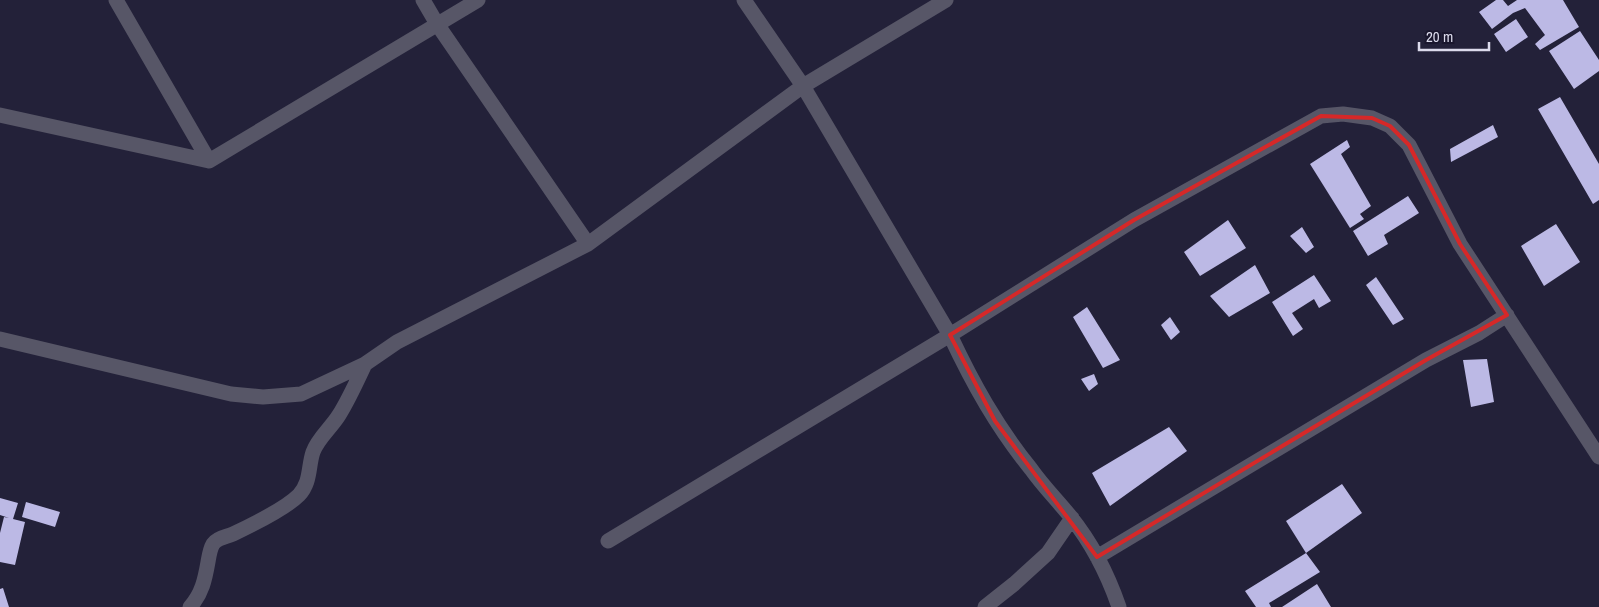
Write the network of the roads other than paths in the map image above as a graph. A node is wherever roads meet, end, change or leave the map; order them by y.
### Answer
1 (116, 0) edge
2 (423, 0) edge
3 (478, 0) edge
4 (744, 0) edge
5 (946, 0) edge
6 (437, 24) junction
7 (803, 86) junction
8 (0, 115) edge
9 (209, 161) junction
10 (588, 244) junction
11 (1507, 316) junction
12 (950, 335) junction
13 (0, 339) edge
14 (365, 364) junction
15 (1599, 457) edge
16 (1072, 518) junction
17 (608, 541) dead end
18 (1097, 557) junction
19 (190, 607) edge
20 (985, 607) edge
21 (1119, 607) edge

1 - 9 street
2 - 6 street
3 - 6 street
4 - 7 street
5 - 7 street
6 - 9 street
6 - 10 street
7 - 10 street
7 - 12 street
8 - 9 street
10 - 14 street
11 - 12 street
11 - 15 street
11 - 18 street
12 - 16 street
12 - 17 street
13 - 14 street
14 - 19 street
16 - 18 street
16 - 20 street
18 - 21 street

